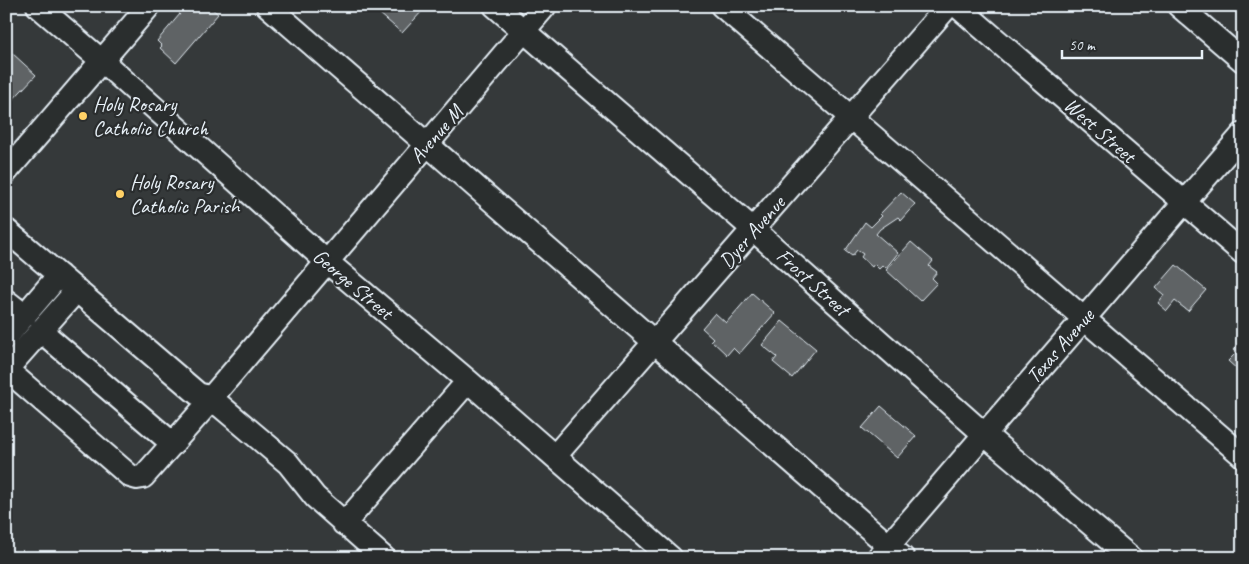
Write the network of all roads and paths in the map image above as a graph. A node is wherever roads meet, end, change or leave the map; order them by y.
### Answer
1 (38, 6) edge
2 (149, 6) edge
3 (268, 6) edge
4 (495, 6) edge
5 (546, 6) edge
6 (722, 6) edge
7 (948, 6) edge
8 (957, 6) edge
9 (1179, 6) edge
10 (524, 31) junction
11 (102, 61) junction
12 (1243, 61) edge
13 (851, 118) junction
14 (1243, 134) edge
15 (427, 144) junction
16 (6, 172) edge
17 (1184, 202) junction
18 (6, 230) edge
19 (754, 230) junction
20 (1243, 253) edge
21 (326, 262) junction
22 (59, 275) junction
23 (77, 290) junction
24 (6, 300) edge
25 (24, 316) junction
26 (1084, 319) junction
27 (41, 331) junction
28 (6, 337) edge
29 (656, 343) junction
30 (7, 369) edge
31 (468, 381) junction
32 (211, 398) junction
33 (984, 434) junction
34 (173, 444) junction
35 (555, 456) junction
36 (1243, 456) edge
37 (344, 524) junction
38 (658, 554) edge
39 (890, 554) edge
40 (384, 558) edge
41 (1131, 558) edge

1 - 11 street, George Street
2 - 11 street
3 - 15 street
4 - 10 street, Frost Street
5 - 10 street, Avenue M
6 - 13 street
7 - 13 street, Dyer Avenue
8 - 17 street, West Street
9 - 12 street
10 - 15 street, Avenue M
10 - 19 street, Frost Street
11 - 16 street
11 - 21 street, George Street
13 - 19 street, Dyer Avenue
13 - 26 street
14 - 17 street, Texas Avenue
15 - 21 street, Avenue M
15 - 29 street
17 - 20 street, West Street
17 - 26 street, Texas Avenue
18 - 22 street
19 - 29 street, Dyer Avenue
19 - 33 street, Frost Street
21 - 31 street, George Street
21 - 32 street, Avenue M
22 - 23 street
22 - 25 street
23 - 27 street
23 - 32 street
24 - 25 street
25 - 28 street
26 - 33 street, Texas Avenue
26 - 36 street
27 - 30 street
27 - 34 street
29 - 35 street, Dyer Avenue
29 - 39 street
30 - 34 street, Avenue M
31 - 35 street, George Street
31 - 37 street
32 - 34 street, Avenue M
32 - 37 street
33 - 39 street, Texas Avenue
33 - 41 street, Frost Street
35 - 38 street, George Street
37 - 40 street

